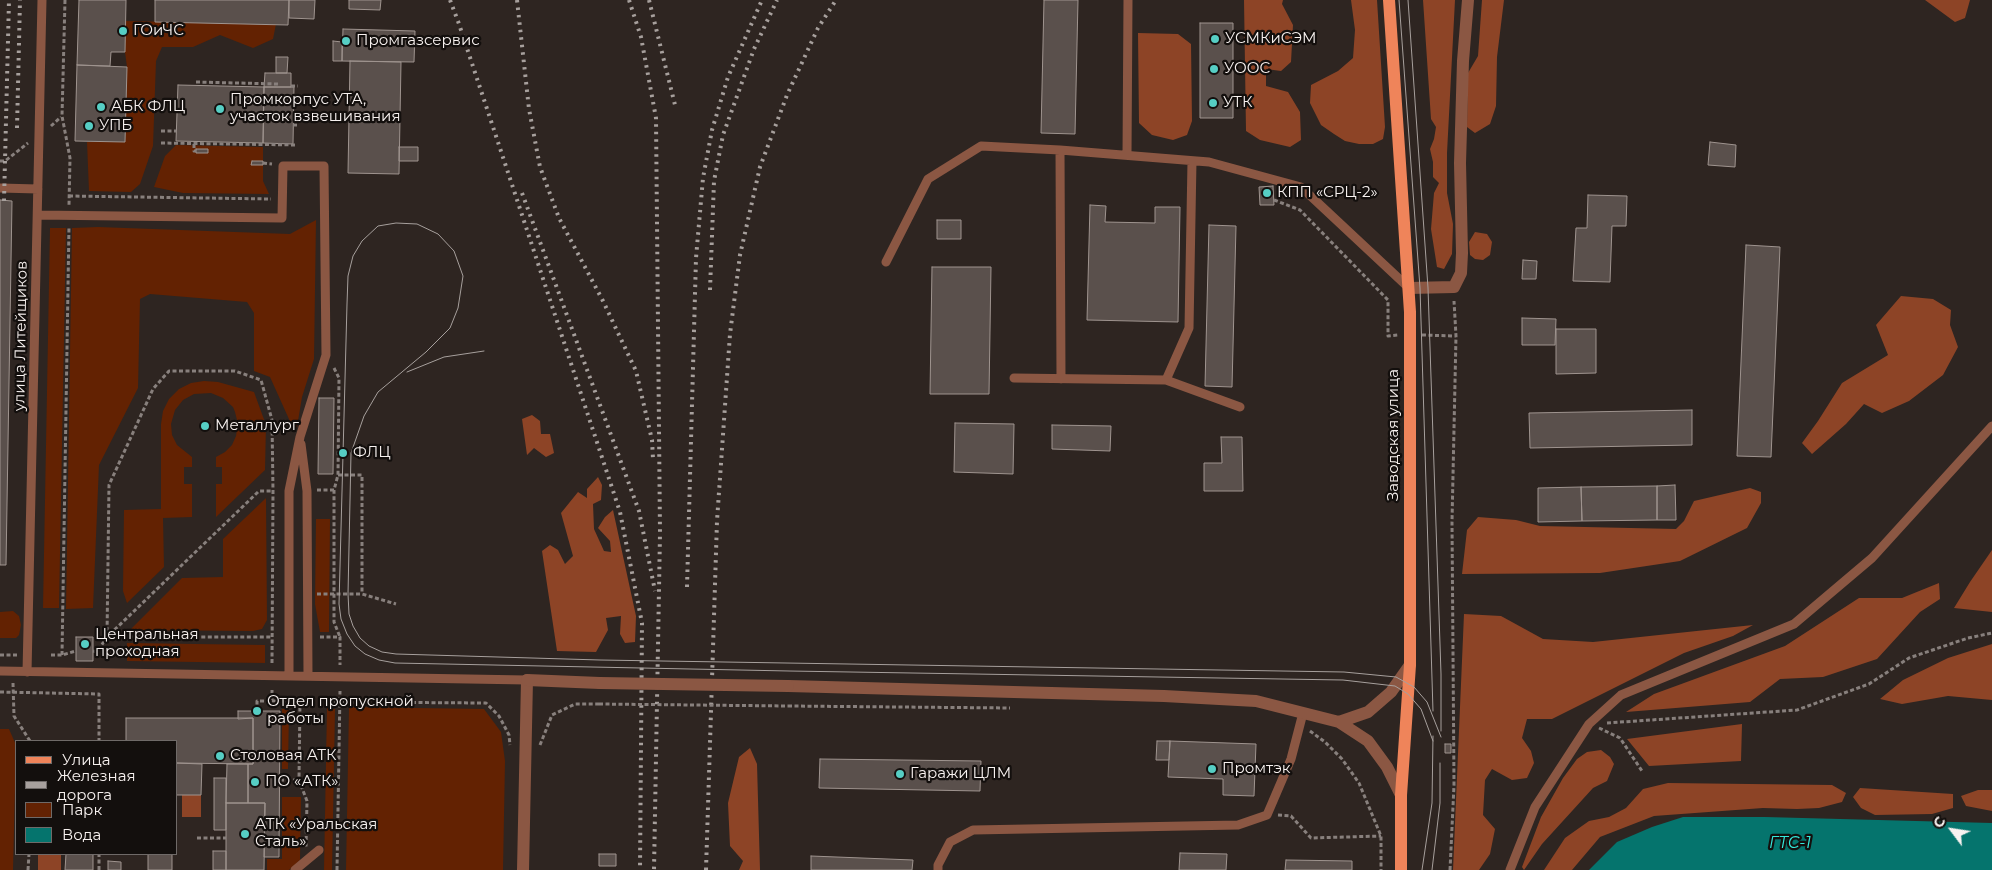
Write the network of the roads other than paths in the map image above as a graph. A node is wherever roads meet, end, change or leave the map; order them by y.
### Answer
1 (42, 0) edge
2 (1128, 0) edge
3 (1389, 0) edge
4 (1468, 0) edge
5 (1060, 150) junction
6 (1127, 156) junction
7 (1192, 161) junction
8 (0, 188) edge
9 (38, 189) junction
10 (38, 215) junction
11 (886, 262) dead end
12 (1409, 288) junction
13 (1014, 378) dead end
14 (1061, 379) junction
15 (1166, 380) junction
16 (1240, 406) dead end
17 (1992, 426) edge
18 (300, 437) junction
19 (1410, 666) junction
20 (0, 671) edge
21 (27, 672) junction
22 (289, 676) junction
23 (308, 676) junction
24 (527, 680) junction
25 (1302, 719) junction
26 (1339, 722) junction
27 (1401, 795) junction
28 (319, 850) dead end
29 (295, 870) edge
30 (523, 870) edge
31 (938, 870) edge
32 (1400, 870) edge
33 (1510, 870) edge

1 - 9 lane, улица Литейщиков
2 - 6 lane
3 - 12 main road, Заводская улица
4 - 12 street
5 - 6 lane
5 - 11 lane
5 - 14 lane
6 - 7 lane
7 - 12 lane
7 - 15 lane
8 - 9 lane
9 - 10 lane, улица Литейщиков
10 - 18 lane
10 - 21 lane, улица Литейщиков
12 - 19 main road, Заводская улица
13 - 14 lane
14 - 15 lane
15 - 16 lane
17 - 33 lane
18 - 22 lane
18 - 23 lane
19 - 26 street
19 - 27 main road, Заводская улица
20 - 21 lane
21 - 22 lane
22 - 23 lane
23 - 24 lane
24 - 25 street, bridge
24 - 30 street
25 - 26 street
25 - 31 lane
26 - 27 street
27 - 32 main road, Заводская улица
28 - 29 lane

